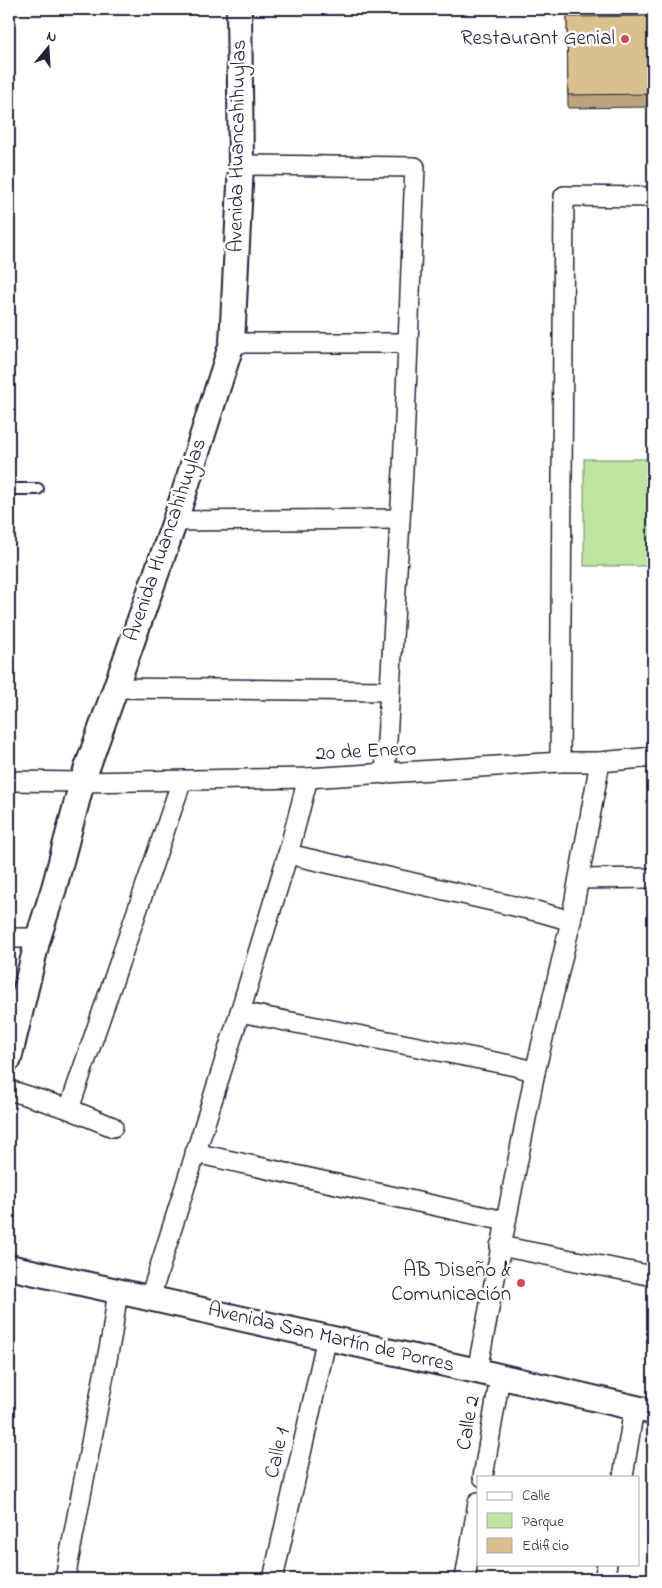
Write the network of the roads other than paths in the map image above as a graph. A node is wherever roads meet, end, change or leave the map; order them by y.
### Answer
1 (239, 9) edge
2 (241, 165) junction
3 (653, 197) edge
4 (408, 342) junction
5 (232, 343) junction
6 (9, 489) edge
7 (38, 489) dead end
8 (400, 519) junction
9 (175, 520) junction
10 (115, 688) junction
11 (390, 691) junction
12 (653, 757) edge
13 (560, 762) junction
14 (600, 762) junction
15 (385, 774) junction
16 (308, 778) junction
17 (9, 780) edge
18 (182, 780) junction
19 (82, 782) junction
20 (288, 854) junction
21 (653, 878) edge
22 (579, 879) junction
23 (571, 921) junction
24 (9, 938) edge
25 (38, 938) junction
26 (240, 1012) junction
27 (9, 1059) edge
28 (535, 1072) junction
29 (9, 1090) edge
30 (69, 1109) junction
31 (113, 1127) dead end
32 (196, 1153) junction
33 (505, 1221) junction
34 (500, 1246) junction
35 (9, 1267) edge
36 (653, 1276) edge
37 (118, 1290) junction
38 (150, 1298) junction
39 (327, 1337) junction
40 (476, 1371) junction
41 (500, 1377) junction
42 (644, 1410) edge
43 (483, 1476) edge
44 (623, 1476) edge
45 (477, 1508) edge
46 (607, 1566) edge
47 (64, 1579) edge
48 (272, 1579) edge
49 (465, 1579) edge
50 (604, 1579) edge

1 - 2 street, Avenida Huancahihuylas
2 - 4 street
2 - 5 street, Avenida Huancahihuylas
3 - 13 street
4 - 5 street
4 - 8 street
5 - 9 street, Avenida Huancahihuylas
6 - 7 lane
8 - 9 street
8 - 11 street
9 - 10 street, Avenida Huancahihuylas
10 - 11 street
10 - 19 street, Avenida Huancahihuylas
11 - 15 street
12 - 14 street, 20 de Enero
13 - 14 street, 20 de Enero
13 - 15 street, 20 de Enero
14 - 22 street
15 - 16 street, 20 de Enero
16 - 18 street, 20 de Enero
16 - 20 street
17 - 19 street, 20 de Enero
18 - 19 street, 20 de Enero
18 - 30 street
19 - 25 street, Avenida Huancahihuylas
20 - 23 street
20 - 26 street
21 - 22 street
22 - 23 street
23 - 28 street
24 - 25 street
25 - 27 street, Avenida Huancahihuylas
26 - 28 street
26 - 32 street
28 - 33 street
29 - 30 street
30 - 31 street
32 - 33 street
32 - 38 street
33 - 34 street
34 - 36 street
34 - 40 street
35 - 37 street, Avenida San Martín de Porres
37 - 38 street, Avenida San Martín de Porres
37 - 47 street
38 - 39 street, Avenida San Martín de Porres
39 - 40 street, Avenida San Martín de Porres
39 - 48 street, Calle 1
40 - 41 street, Avenida San Martín de Porres
41 - 42 street, Avenida San Martín de Porres
41 - 43 street, Calle 2
42 - 44 street
45 - 49 street
46 - 50 street

